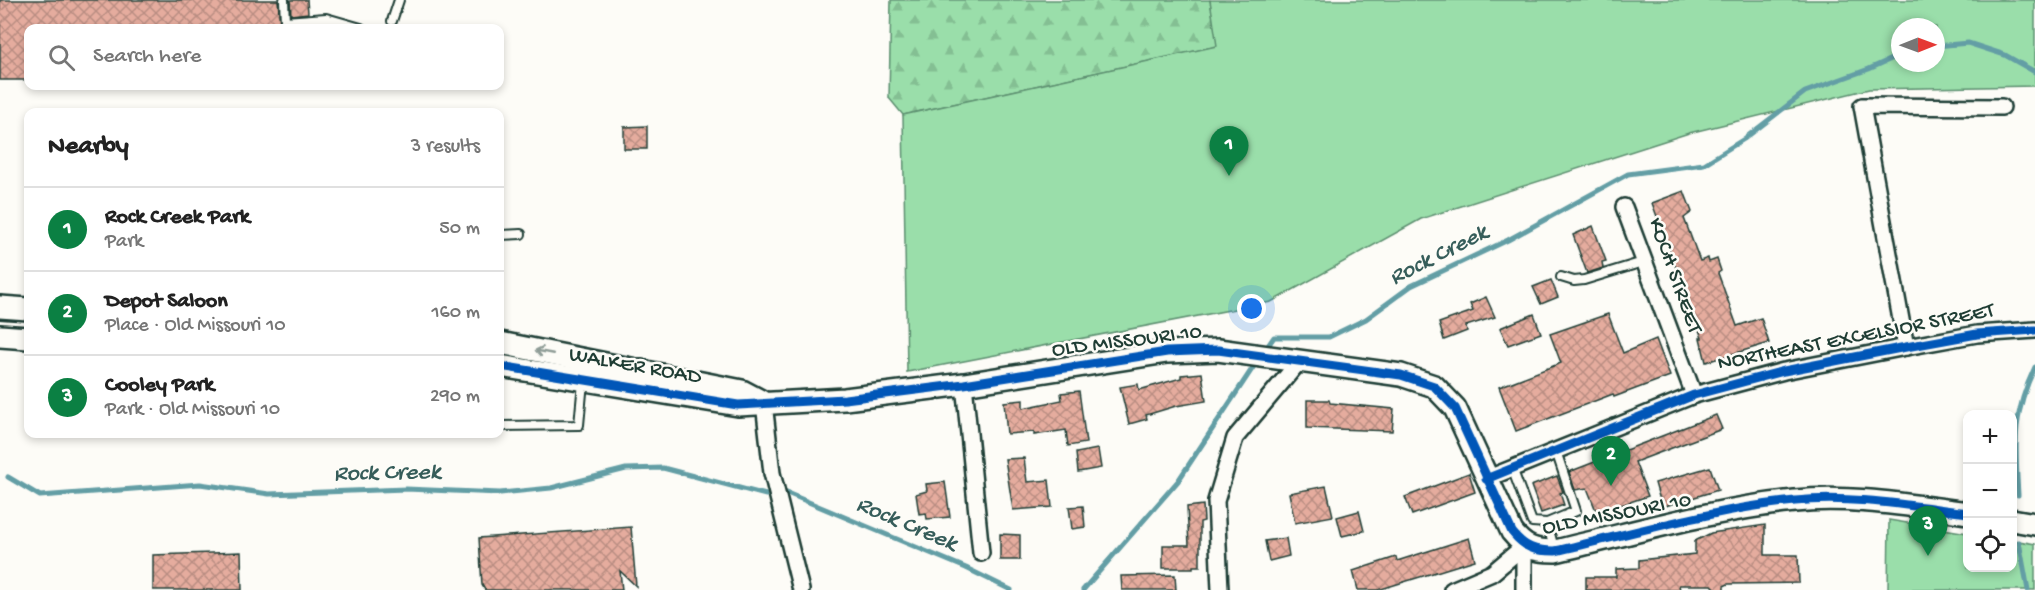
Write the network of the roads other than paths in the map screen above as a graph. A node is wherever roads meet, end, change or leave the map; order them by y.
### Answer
1 (284, 0) edge
2 (399, 0) edge
3 (392, 21) dead end
4 (351, 24) edge
5 (2002, 107) dead end
6 (1624, 207) dead end
7 (521, 234) dead end
8 (504, 235) edge
9 (1643, 262) junction
10 (1562, 277) dead end
11 (0, 307) edge
12 (24, 309) edge
13 (2035, 330) edge
14 (0, 336) edge
15 (24, 338) edge
16 (504, 344) edge
17 (1906, 347) junction
18 (1289, 360) junction
19 (504, 366) edge
20 (586, 369) junction
21 (964, 384) junction
22 (1694, 395) junction
23 (764, 403) junction
24 (504, 426) edge
25 (1556, 451) junction
26 (1512, 468) junction
27 (1486, 479) junction
28 (1963, 512) edge
29 (2017, 521) edge
30 (1532, 522) junction
31 (1547, 523) junction
32 (2035, 524) edge
33 (1518, 539) junction
34 (1555, 551) junction
35 (981, 553) dead end
36 (801, 590) edge
37 (1220, 590) edge
38 (1452, 590) edge
39 (1524, 590) edge

1 - 4 lane
2 - 3 lane
5 - 17 street
6 - 9 street, KOCH STREET
7 - 8 lane
9 - 10 lane
9 - 22 street, KOCH STREET
11 - 12 street
13 - 17 street, NORTHEAST EXCELSIOR STREET
14 - 15 street
20 -> 16 street, WALKER ROAD
17 - 22 street, NORTHEAST EXCELSIOR STREET
18 - 21 street, OLD MISSOURI 10
18 - 27 street, OLD MISSOURI 10
18 - 37 street
19 - 20 street, WALKER ROAD
20 - 23 street, WALKER ROAD
20 - 24 lane
21 - 23 street, OLD MISSOURI 10
21 - 35 street
22 - 25 street, NORTHEAST EXCELSIOR STREET
23 - 36 street
25 - 26 street, NORTHEAST EXCELSIOR STREET
25 - 31 lane
26 - 27 street, NORTHEAST EXCELSIOR STREET
26 - 30 lane
27 - 33 street, OLD MISSOURI 10
28 - 34 street, OLD MISSOURI 10
29 - 32 street
30 - 31 lane
30 - 33 lane
31 - 34 lane
33 - 34 street, OLD MISSOURI 10
33 - 38 street
33 - 39 street

